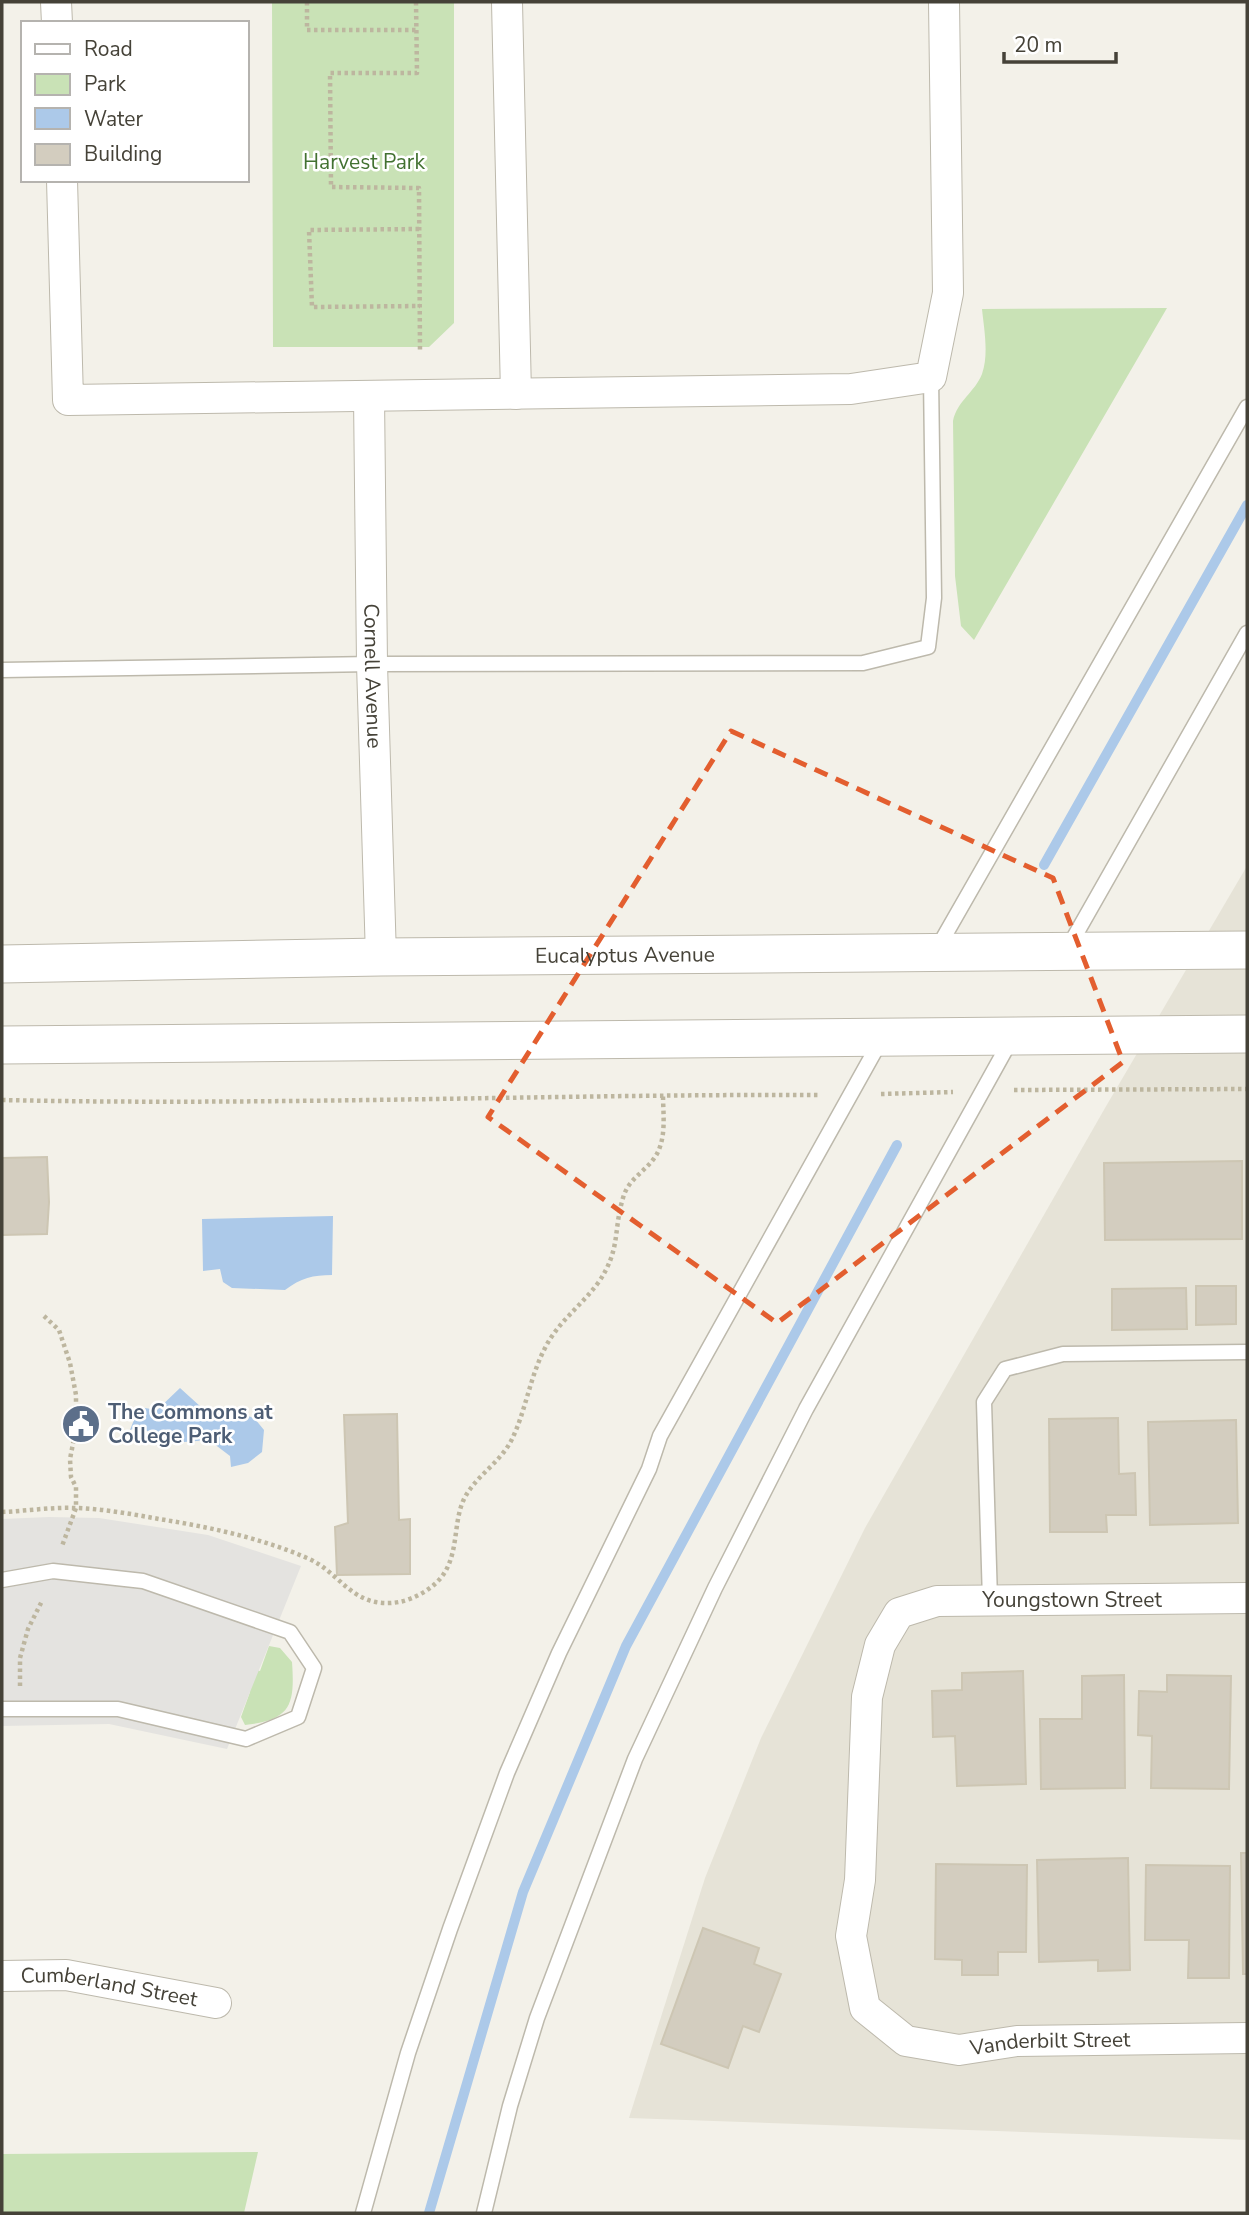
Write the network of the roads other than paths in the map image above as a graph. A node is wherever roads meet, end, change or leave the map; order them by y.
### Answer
1 (56, 2) edge
2 (507, 2) edge
3 (944, 2) edge
4 (57, 21) edge
5 (62, 182) edge
6 (931, 377) junction
7 (516, 394) junction
8 (369, 396) junction
9 (1247, 407) edge
10 (1247, 633) edge
11 (372, 664) junction
12 (2, 670) edge
13 (1247, 950) edge
14 (1065, 952) junction
15 (934, 954) junction
16 (381, 957) junction
17 (2, 964) edge
18 (1247, 1034) edge
19 (1013, 1037) junction
20 (881, 1039) junction
21 (2, 1045) edge
22 (1247, 1352) edge
23 (2, 1580) edge
24 (1247, 1598) edge
25 (990, 1600) junction
26 (2, 1709) edge
27 (2, 1976) edge
28 (216, 2003) dead end
29 (866, 2008) joint
30 (1247, 2038) edge
31 (363, 2213) edge
32 (484, 2213) edge

1 - 4 street
2 - 7 street
3 - 6 street
5 - 8 street
6 - 7 street
6 - 11 lane
7 - 8 street
8 - 11 street, Cornell Avenue
9 - 15 lane
10 - 14 lane
11 - 12 lane
11 - 16 street, Cornell Avenue
13 - 14 street, Eucalyptus Avenue
14 - 15 street, Eucalyptus Avenue
15 - 16 street, Eucalyptus Avenue
16 - 17 street, Eucalyptus Avenue
18 - 19 street
19 - 20 street
19 - 32 lane
20 - 21 street
20 - 31 lane
22 - 25 lane
23 - 26 lane
24 - 25 street, Youngstown Street
25 - 29 street, Youngstown Street
27 - 28 street, Cumberland Street
29 - 30 street, Vanderbilt Street

